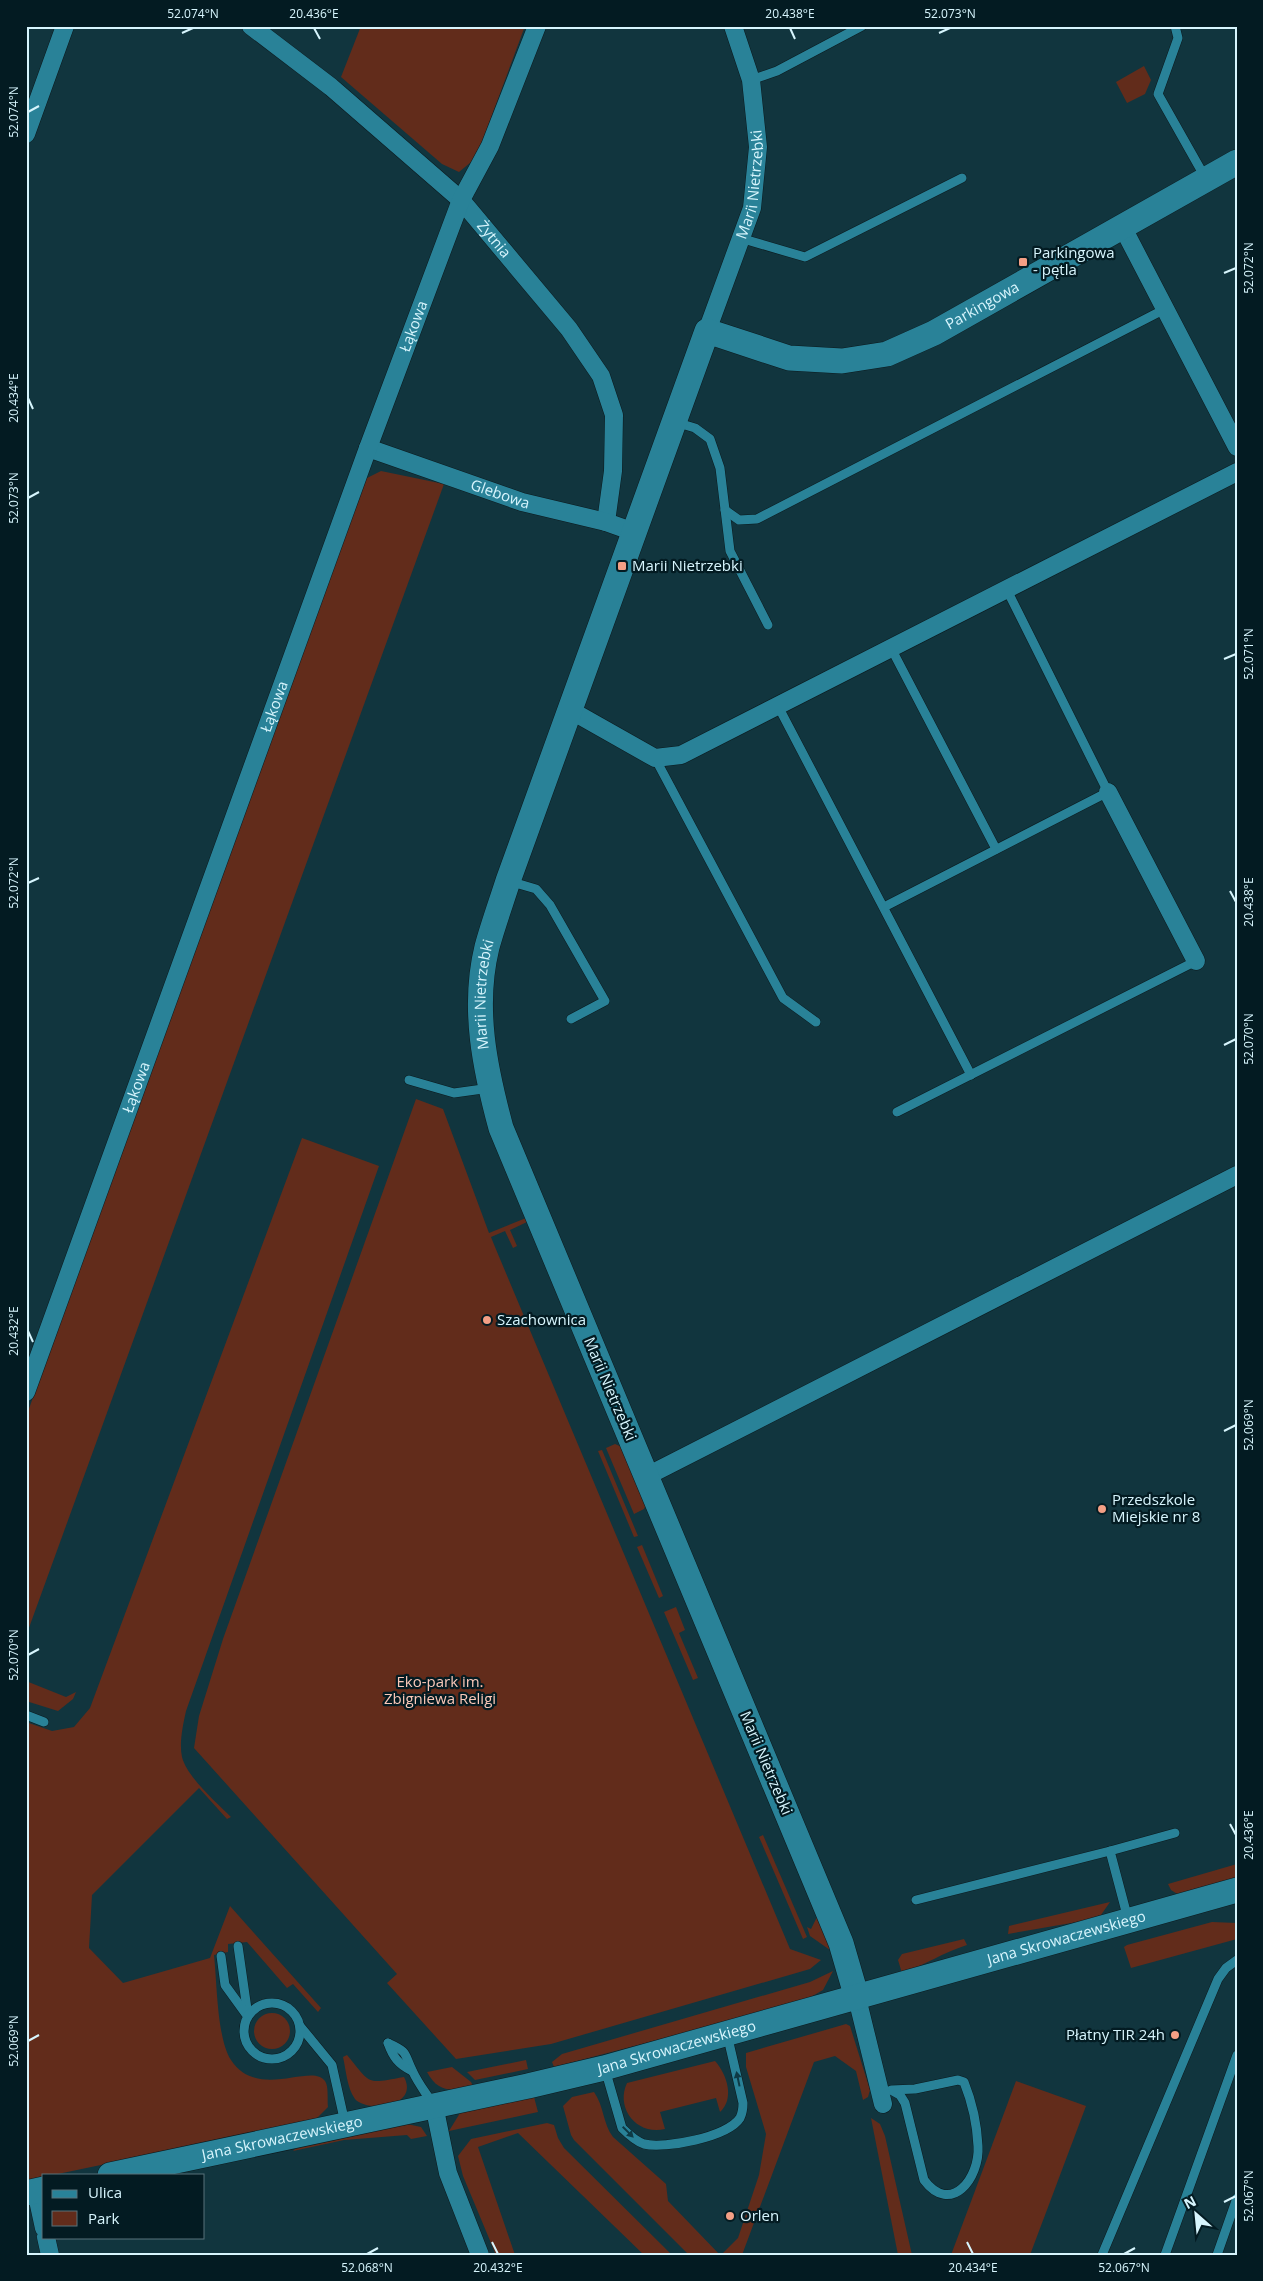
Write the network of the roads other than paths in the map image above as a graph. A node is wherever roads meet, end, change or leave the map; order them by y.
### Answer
1 (65, 26) edge
2 (251, 26) edge
3 (537, 26) edge
4 (733, 26) edge
5 (862, 26) edge
6 (1175, 26) edge
7 (751, 80) junction
8 (26, 134) edge
9 (1237, 162) edge
10 (962, 178) dead end
11 (1206, 179) junction
12 (461, 200) junction
13 (1122, 226) junction
14 (740, 238) junction
15 (1165, 309) junction
16 (707, 331) junction
17 (674, 421) junction
18 (1237, 446) edge
19 (368, 448) junction
20 (1237, 472) edge
21 (725, 510) junction
22 (606, 522) junction
23 (634, 532) junction
24 (1007, 590) junction
25 (768, 625) dead end
26 (891, 648) junction
27 (778, 706) junction
28 (570, 710) junction
29 (655, 758) junction
30 (1108, 792) junction
31 (996, 849) junction
32 (508, 881) junction
33 (884, 907) junction
34 (1196, 961) joint
35 (571, 1019) dead end
36 (816, 1022) dead end
37 (971, 1075) junction
38 (409, 1080) dead end
39 (490, 1088) junction
40 (896, 1112) dead end
41 (1237, 1175) edge
42 (26, 1392) edge
43 (647, 1476) junction
44 (26, 1715) edge
45 (44, 1722) dead end
46 (1175, 1833) dead end
47 (1110, 1851) junction
48 (1237, 1890) edge
49 (916, 1900) dead end
50 (1128, 1921) junction
51 (238, 1946) dead end
52 (221, 1956) dead end
53 (1237, 1960) edge
54 (857, 1998) junction
55 (248, 2016) junction
56 (300, 2026) junction
57 (727, 2034) junction
58 (1237, 2056) edge
59 (604, 2068) junction
60 (412, 2071) dead end
61 (885, 2095) junction
62 (434, 2106) junction
63 (345, 2124) junction
64 (115, 2174) edge
65 (35, 2191) edge
66 (1237, 2198) edge
67 (42, 2220) edge
68 (46, 2238) edge
69 (50, 2255) edge
70 (480, 2255) edge
71 (1102, 2255) edge
72 (1165, 2255) edge
73 (1217, 2255) edge

1 - 8 street
2 - 12 street, Żytnia
3 - 12 street, Łąkowa
4 - 7 street, Marii Nietrzebki
5 - 7 lane
6 - 11 lane
7 - 14 street, Marii Nietrzebki
9 - 11 street, Parkingowa
10 - 14 lane
11 - 13 street, Parkingowa
12 - 19 street, Łąkowa
12 - 22 street, Żytnia
13 - 15 street
13 - 16 street, Parkingowa
14 - 16 street, Marii Nietrzebki
15 - 18 street
15 - 21 lane
16 - 17 street, Marii Nietrzebki
17 - 21 lane
17 - 23 street, Marii Nietrzebki
19 - 22 street, Glebowa
19 - 42 street, Łąkowa
20 - 24 street
21 - 25 lane
22 - 23 street, Glebowa
23 - 28 street, Marii Nietrzebki
24 - 26 street
24 - 30 lane
26 - 27 street
26 - 31 lane
27 - 29 street
27 - 33 lane
28 - 29 street
28 - 32 street, Marii Nietrzebki
29 - 36 lane
30 - 31 lane
30 - 34 street
31 - 33 lane
32 - 35 lane
32 - 39 street, Marii Nietrzebki
33 - 37 lane
34 - 37 lane
37 - 40 lane
38 - 39 lane
39 - 43 street, Marii Nietrzebki
41 - 43 street
43 - 54 street, Marii Nietrzebki
44 - 45 lane
46 - 47 lane
47 - 49 lane
47 - 50 lane
48 - 50 street, Jana Skrowaczewskiego
50 - 54 street, Jana Skrowaczewskiego
51 - 55 lane
52 - 55 lane
53 - 71 lane
54 - 57 street, Jana Skrowaczewskiego
54 - 61 street
55 - 56 lane
55 - 56 lane
56 - 63 lane
57 - 59 street, Jana Skrowaczewskiego
59 -> 57 lane
58 - 72 lane
59 - 62 street, Jana Skrowaczewskiego
60 - 62 lane
61 - 61 lane
62 - 63 street, Jana Skrowaczewskiego
62 - 70 street
63 - 64 street, Jana Skrowaczewskiego
65 - 67 street
66 - 73 lane
68 - 69 street

